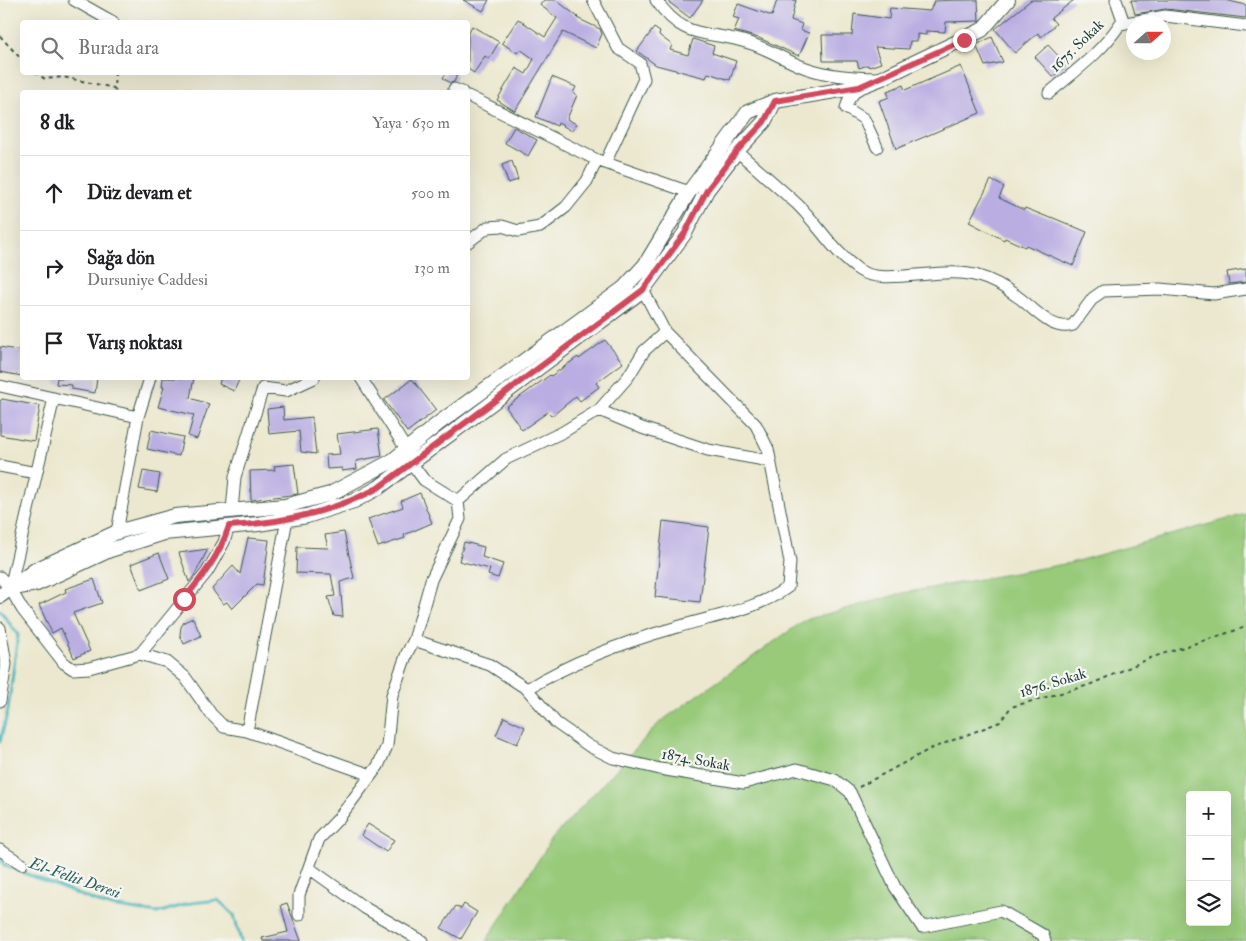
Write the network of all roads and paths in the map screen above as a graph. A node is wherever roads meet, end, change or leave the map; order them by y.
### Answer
1 (74, 0) edge
2 (593, 0) edge
3 (656, 0) edge
4 (1008, 0) edge
5 (1116, 0) edge
6 (109, 20) edge
7 (1124, 23) junction
8 (1246, 26) edge
9 (0, 36) edge
10 (20, 58) edge
11 (39, 75) edge
12 (114, 75) edge
13 (882, 78) junction
14 (859, 87) junction
15 (114, 88) joint
16 (1049, 93) dead end
17 (470, 97) edge
18 (775, 101) junction
19 (877, 147) dead end
20 (737, 151) junction
21 (602, 161) junction
22 (689, 192) junction
23 (470, 240) edge
24 (1246, 289) edge
25 (643, 290) junction
26 (665, 332) junction
27 (149, 380) edge
28 (310, 380) edge
29 (362, 380) edge
30 (0, 386) edge
31 (54, 398) junction
32 (599, 410) junction
33 (138, 416) junction
34 (406, 449) junction
35 (770, 461) junction
36 (412, 464) junction
37 (0, 466) edge
38 (36, 473) junction
39 (458, 502) junction
40 (232, 511) junction
41 (287, 519) junction
42 (229, 526) junction
43 (116, 532) junction
44 (0, 577) edge
45 (5, 592) edge
46 (1246, 627) edge
47 (0, 628) edge
48 (414, 640) junction
49 (140, 654) junction
50 (527, 689) junction
51 (0, 701) edge
52 (247, 731) junction
53 (371, 775) junction
54 (850, 792) junction
55 (0, 850) edge
56 (22, 864) dead end
57 (309, 868) junction
58 (299, 916) dead end
59 (422, 941) edge
60 (1045, 941) edge

1 - 6 street
2 - 21 street
3 - 13 street
4 - 13 street
5 - 7 street
7 - 8 street, 1675. Sokak
7 - 16 street, 1675. Sokak
9 - 10 path
11 - 15 path
12 - 15 path
13 - 14 street
14 - 18 street
14 - 19 street
17 - 21 street
18 - 20 street
18 - 22 street
20 - 24 street
20 - 25 street
21 - 22 street
21 - 23 street
22 - 34 street
25 - 26 street
25 - 36 street
26 - 32 street
26 - 35 street
27 - 33 street
28 - 40 street
29 - 34 street
30 - 31 street
31 - 33 street
31 - 38 street
32 - 35 street
32 - 39 street
33 - 43 street
34 - 40 street
35 - 50 street
36 - 39 street
36 - 41 street
37 - 38 street
38 - 45 street
39 - 48 street
40 - 43 street
41 - 42 street
41 - 52 street
42 - 45 street
42 - 49 street
43 - 45 street
44 - 45 street
45 - 49 street
46 - 54 path, 1876. Sokak
47 - 51 street
48 - 50 street, 1874. Sokak
48 - 53 street
49 - 52 street
50 - 54 street, 1874. Sokak
52 - 53 street
53 - 57 street
54 - 60 street
55 - 56 street
57 - 58 street
57 - 59 street

